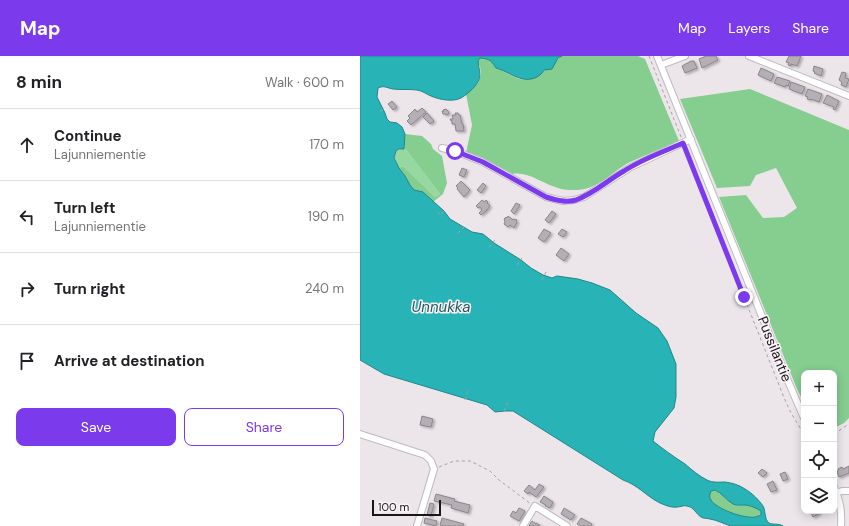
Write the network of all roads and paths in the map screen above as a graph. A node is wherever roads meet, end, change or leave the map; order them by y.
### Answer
1 (649, 56) edge
2 (658, 56) edge
3 (685, 56) edge
4 (749, 56) edge
5 (661, 65) junction
6 (849, 96) edge
7 (384, 109) dead end
8 (380, 111) dead end
9 (691, 139) junction
10 (683, 143) junction
11 (442, 148) dead end
12 (446, 209) dead end
13 (438, 212) dead end
14 (464, 227) dead end
15 (458, 233) dead end
16 (494, 240) dead end
17 (489, 247) dead end
18 (522, 258) dead end
19 (517, 265) dead end
20 (546, 272) dead end
21 (542, 280) dead end
22 (468, 389) dead end
23 (465, 400) dead end
24 (508, 402) dead end
25 (504, 411) dead end
26 (801, 411) edge
27 (849, 424) edge
28 (801, 429) edge
29 (837, 432) edge
30 (360, 434) edge
31 (434, 469) junction
32 (837, 490) edge
33 (849, 492) edge
34 (837, 496) edge
35 (535, 506) junction
36 (417, 526) edge
37 (523, 526) edge
38 (567, 526) edge
39 (841, 526) edge

1 - 10 path
2 - 5 street, Pussilantie
3 - 5 street
4 - 6 street
5 - 9 street, Pussilantie
7 - 8 path
9 - 10 street
9 - 26 street, Pussilantie
10 - 11 street
10 - 28 path
12 - 13 path
14 - 15 path
16 - 17 path
18 - 19 path
20 - 21 path
22 - 23 path
24 - 25 path
27 - 29 path
30 - 31 street
31 - 35 path
31 - 36 street
32 - 33 street
34 - 39 street
35 - 37 street
35 - 38 street

